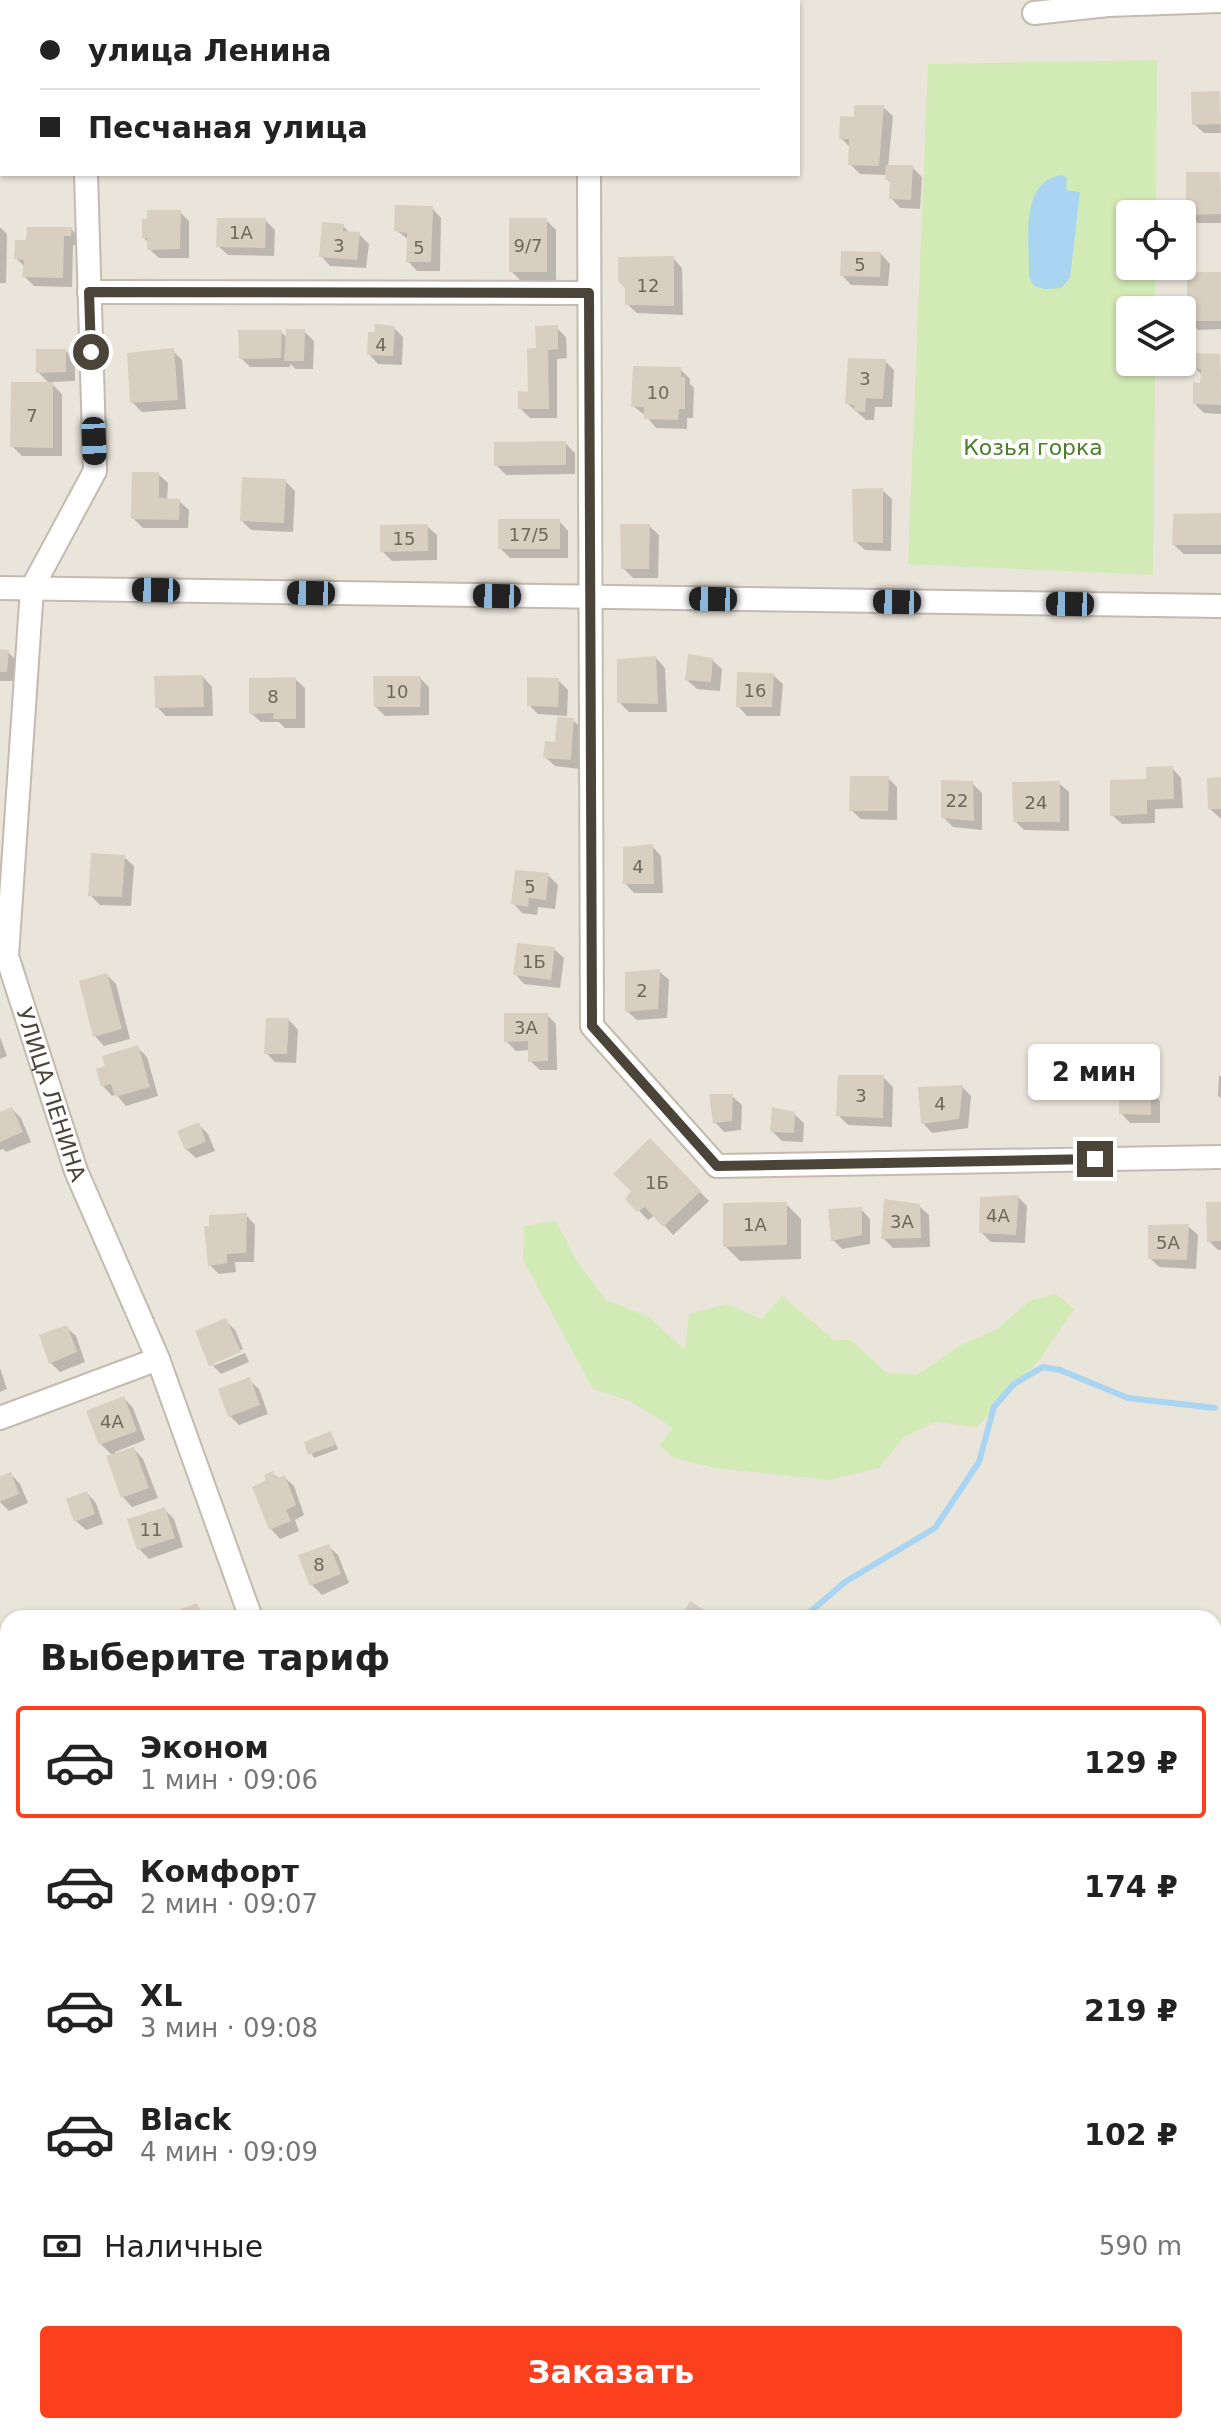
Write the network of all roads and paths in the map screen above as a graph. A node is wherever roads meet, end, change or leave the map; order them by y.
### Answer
1 (1221, 1) edge
2 (1034, 13) dead end
3 (86, 176) edge
4 (589, 176) edge
5 (89, 292) junction
6 (589, 293) junction
7 (0, 588) edge
8 (32, 588) junction
9 (590, 597) junction
10 (1221, 606) edge
11 (1221, 1157) edge
12 (158, 1359) junction
13 (0, 1418) edge
14 (248, 1610) edge

1 - 2 street
3 - 5 street, УЛИЦА ЛЕНИНА
4 - 6 street
5 - 6 street
5 - 8 street, УЛИЦА ЛЕНИНА
6 - 9 street
7 - 8 street
8 - 9 street
8 - 12 street, УЛИЦА ЛЕНИНА
9 - 10 street
9 - 11 street
12 - 13 street
12 - 14 street, УЛИЦА ЛЕНИНА

